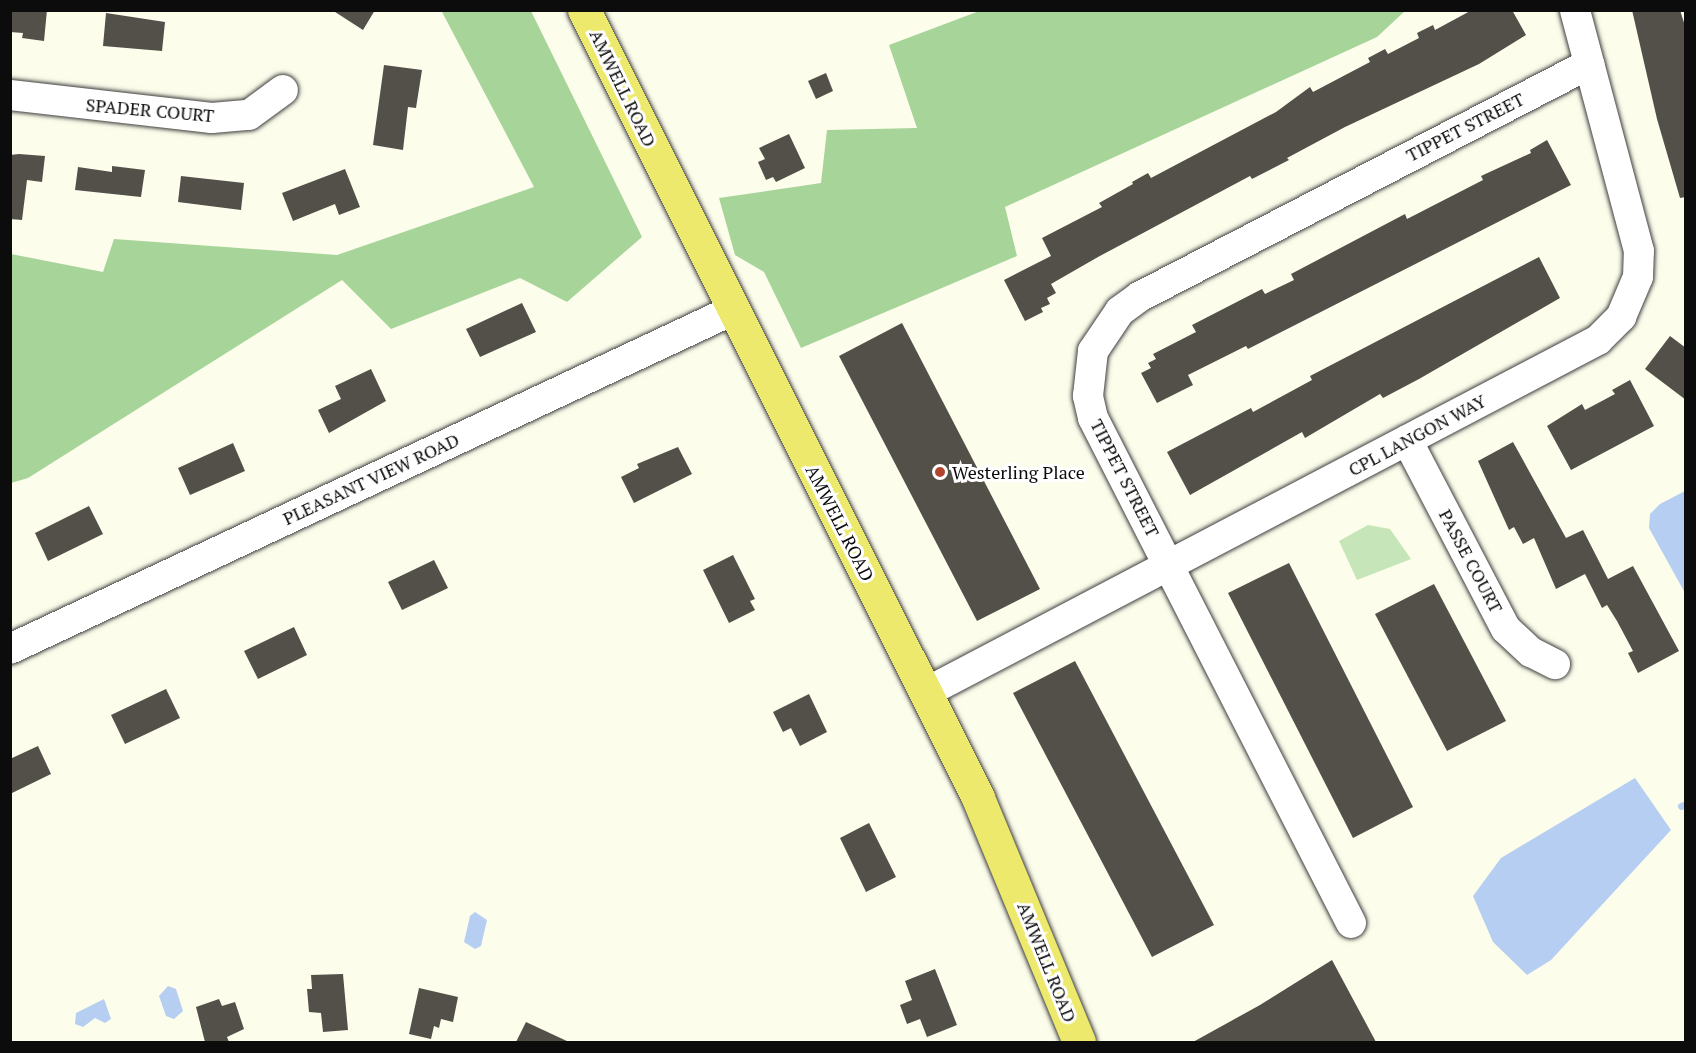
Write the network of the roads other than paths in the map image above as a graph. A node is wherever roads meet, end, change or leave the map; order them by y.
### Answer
1 (584, 10) edge
2 (1575, 10) edge
3 (1589, 64) junction
4 (282, 90) dead end
5 (10, 95) edge
6 (733, 310) junction
7 (1407, 440) junction
8 (1168, 565) junction
9 (10, 649) edge
10 (1555, 664) dead end
11 (925, 693) junction
12 (1351, 923) dead end
13 (1079, 1042) edge

1 - 6 main road, AMWELL ROAD
2 - 3 street, CPL LANGON WAY
3 - 7 street, CPL LANGON WAY
3 - 8 street, TIPPET STREET
4 - 5 street, SPADER COURT
6 - 9 street, PLEASANT VIEW ROAD
6 - 11 main road, AMWELL ROAD
7 - 8 street, CPL LANGON WAY
7 - 10 street, PASSE COURT
8 - 11 street, CPL LANGON WAY
8 - 12 street, TIPPET STREET
11 - 13 main road, AMWELL ROAD

